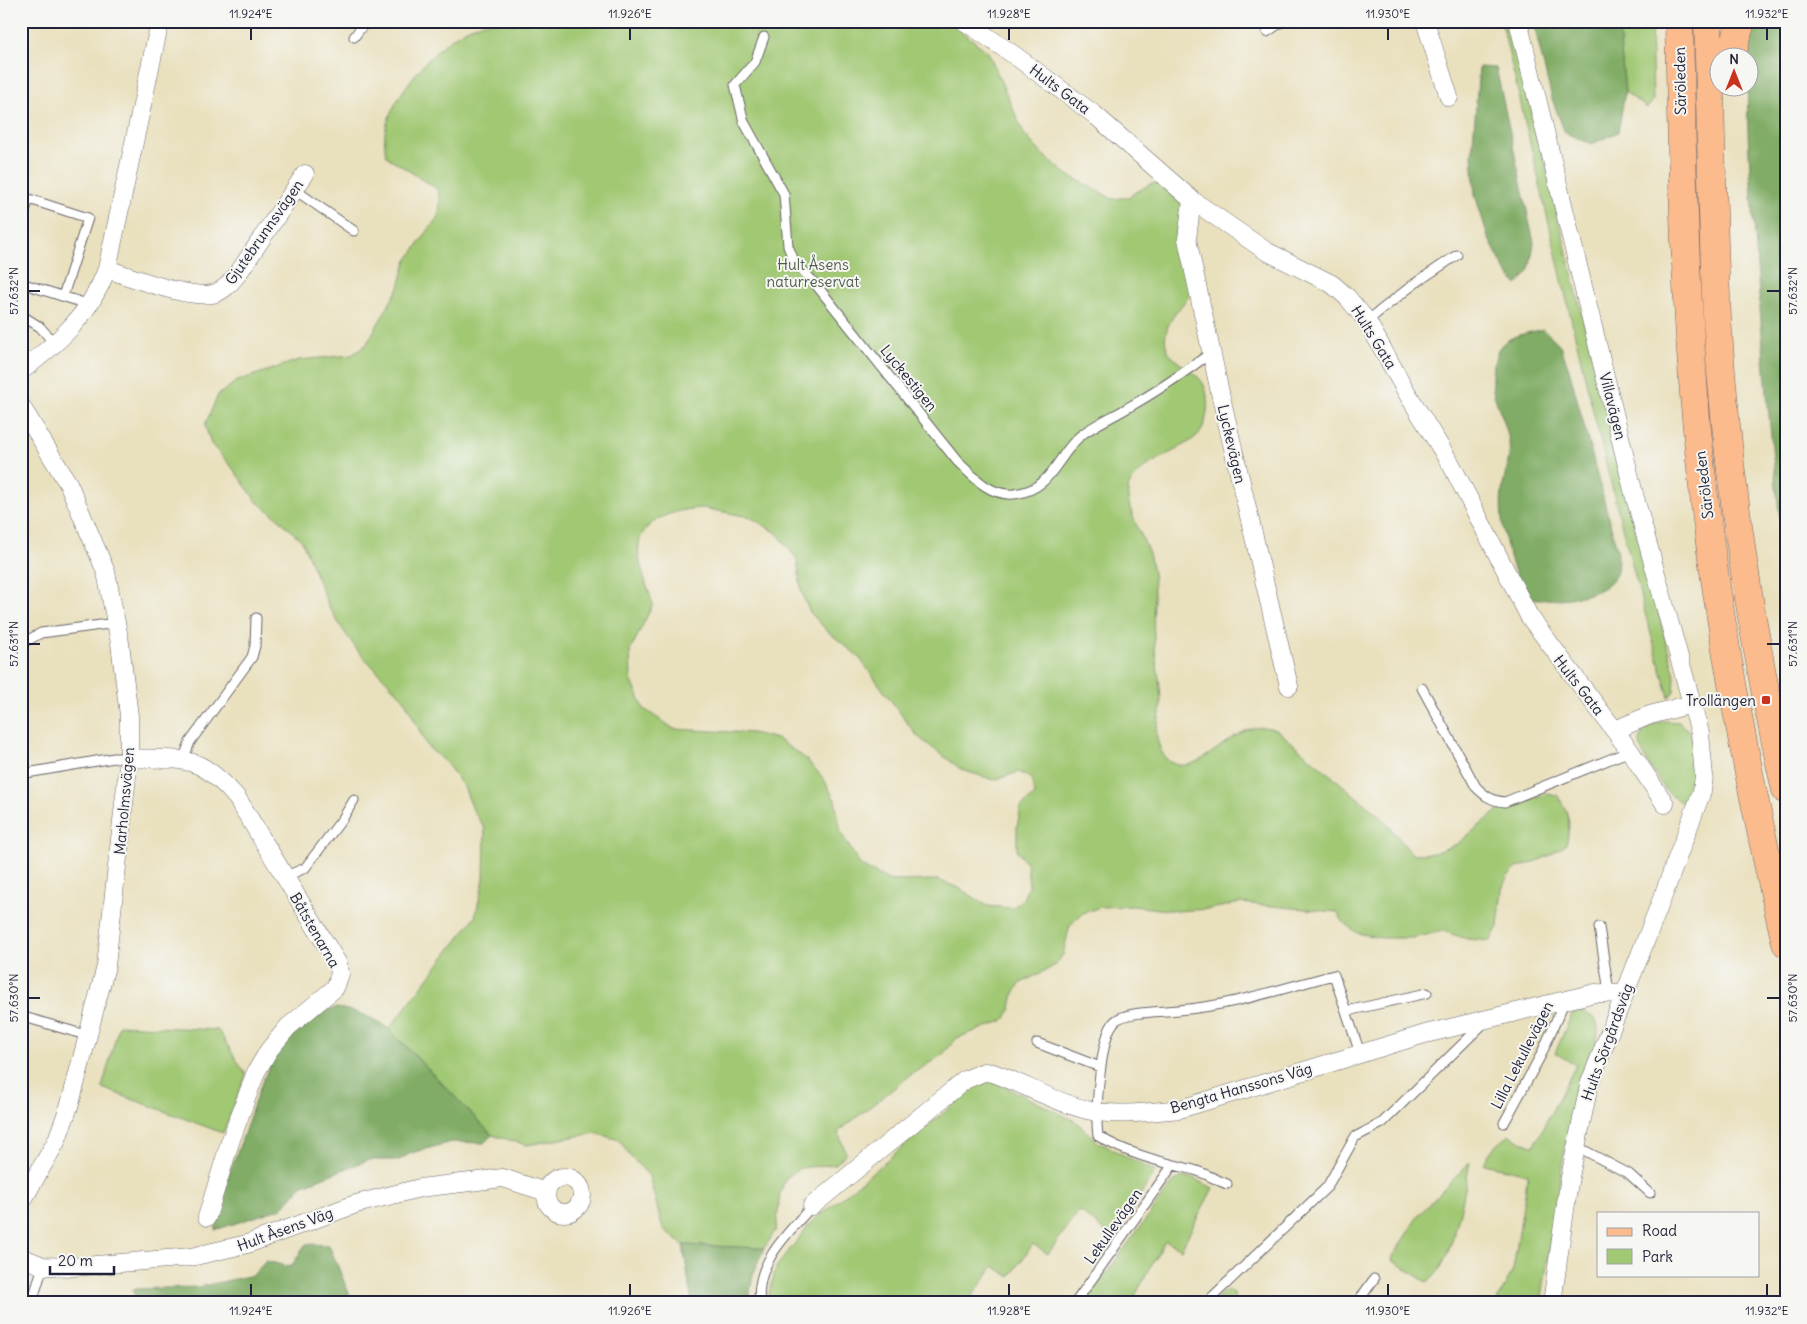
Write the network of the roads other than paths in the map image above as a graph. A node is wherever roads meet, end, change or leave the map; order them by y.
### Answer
1 (160, 21) edge
2 (366, 21) edge
3 (964, 21) edge
4 (1283, 21) edge
5 (1425, 21) edge
6 (1518, 21) edge
7 (1679, 21) edge
8 (1708, 21) edge
9 (1740, 21) edge
10 (1266, 32) dead end
11 (354, 37) dead end
12 (764, 37) dead end
13 (1733, 48) edge
14 (1449, 97) dead end
15 (1723, 98) edge
16 (1712, 152) junction
17 (305, 174) dead end
18 (295, 190) junction
19 (1192, 200) junction
20 (21, 223) edge
21 (354, 231) dead end
22 (1457, 255) dead end
23 (107, 269) junction
24 (21, 283) edge
25 (63, 296) junction
26 (91, 305) junction
27 (21, 315) edge
28 (1367, 321) junction
29 (54, 343) junction
30 (1212, 352) junction
31 (21, 372) edge
32 (21, 406) edge
33 (256, 618) dead end
34 (116, 623) junction
35 (21, 644) edge
36 (1289, 686) dead end
37 (1422, 688) dead end
38 (1692, 704) junction
39 (1615, 730) junction
40 (1630, 751) junction
41 (129, 758) junction
42 (183, 760) junction
43 (21, 774) edge
44 (1786, 790) edge
45 (1702, 791) joint
46 (354, 800) dead end
47 (1665, 804) dead end
48 (284, 878) junction
49 (1599, 927) dead end
50 (1786, 943) edge
51 (1427, 993) dead end
52 (1616, 993) junction
53 (1565, 1000) junction
54 (1347, 1011) junction
55 (24, 1017) dead end
56 (1488, 1019) junction
57 (89, 1036) junction
58 (1037, 1043) dead end
59 (1360, 1054) junction
60 (1100, 1067) junction
61 (1098, 1112) junction
62 (1504, 1123) dead end
63 (1575, 1146) junction
64 (1172, 1166) junction
65 (1227, 1184) dead end
66 (546, 1192) dead end
67 (1650, 1193) dead end
68 (21, 1203) edge
69 (812, 1206) joint
70 (207, 1217) dead end
71 (21, 1257) edge
72 (43, 1266) junction
73 (1374, 1279) dead end
74 (29, 1303) edge
75 (760, 1303) edge
76 (1075, 1303) edge
77 (1206, 1303) edge
78 (1357, 1303) edge
79 (1552, 1303) edge

1 - 23 street
2 - 11 lane
3 - 19 street, Hults Gata
4 - 10 lane
5 - 14 street
6 - 38 street, Villavägen
7 - 50 main road, Säröleden
8 - 16 main road, Säröleden
9 - 13 main road
12 - 30 lane, Lyckestigen
15 - 16 main road
16 - 44 main road, Säröleden
17 - 18 street, Gjutebrunnsvägen
18 - 21 lane
18 - 23 street, Gjutebrunnsvägen
19 - 28 street, Hults Gata
19 - 30 street, Lyckevägen
20 - 25 lane
22 - 28 lane
23 - 26 street
24 - 25 lane
25 - 26 lane
26 - 29 street
27 - 29 lane
28 - 39 street, Hults Gata
29 - 31 street
30 - 36 street, Lyckevägen
32 - 34 street, Marholmsvägen
33 - 42 lane
34 - 35 lane
34 - 41 street, Marholmsvägen
37 - 40 lane
38 - 39 street, Hults Gata
38 - 45 street, Villavägen
39 - 40 street, Hults Gata
40 - 47 street, Hults Gata
41 - 42 street, Båtstenarna
41 - 43 lane
41 - 57 street, Marholmsvägen
42 - 48 street, Båtstenarna
45 - 52 street, Hults Sörgårdsväg
46 - 48 lane
48 - 70 street, Båtstenarna
49 - 52 lane
51 - 54 lane
52 - 53 street, Bengta Hanssons Väg
52 - 63 street, Hults Sörgårdsväg
53 - 56 street, Bengta Hanssons Väg
53 - 62 lane, Lilla Lekullevägen
54 - 59 lane
54 - 60 lane
55 - 57 lane
56 - 59 street, Bengta Hanssons Väg
56 - 77 lane
57 - 68 street, Marholmsvägen
58 - 60 lane
59 - 61 street, Bengta Hanssons Väg
60 - 61 lane
61 - 64 lane
61 - 69 street, Bengta Hanssons Väg
63 - 67 lane
63 - 79 street, Hults Sörgårdsväg
64 - 65 lane
64 - 76 lane, Lekullevägen
66 - 72 street, Hult Åsens Väg
69 - 75 lane
71 - 72 street, Hult Åsens Väg
72 - 74 lane
73 - 78 lane

